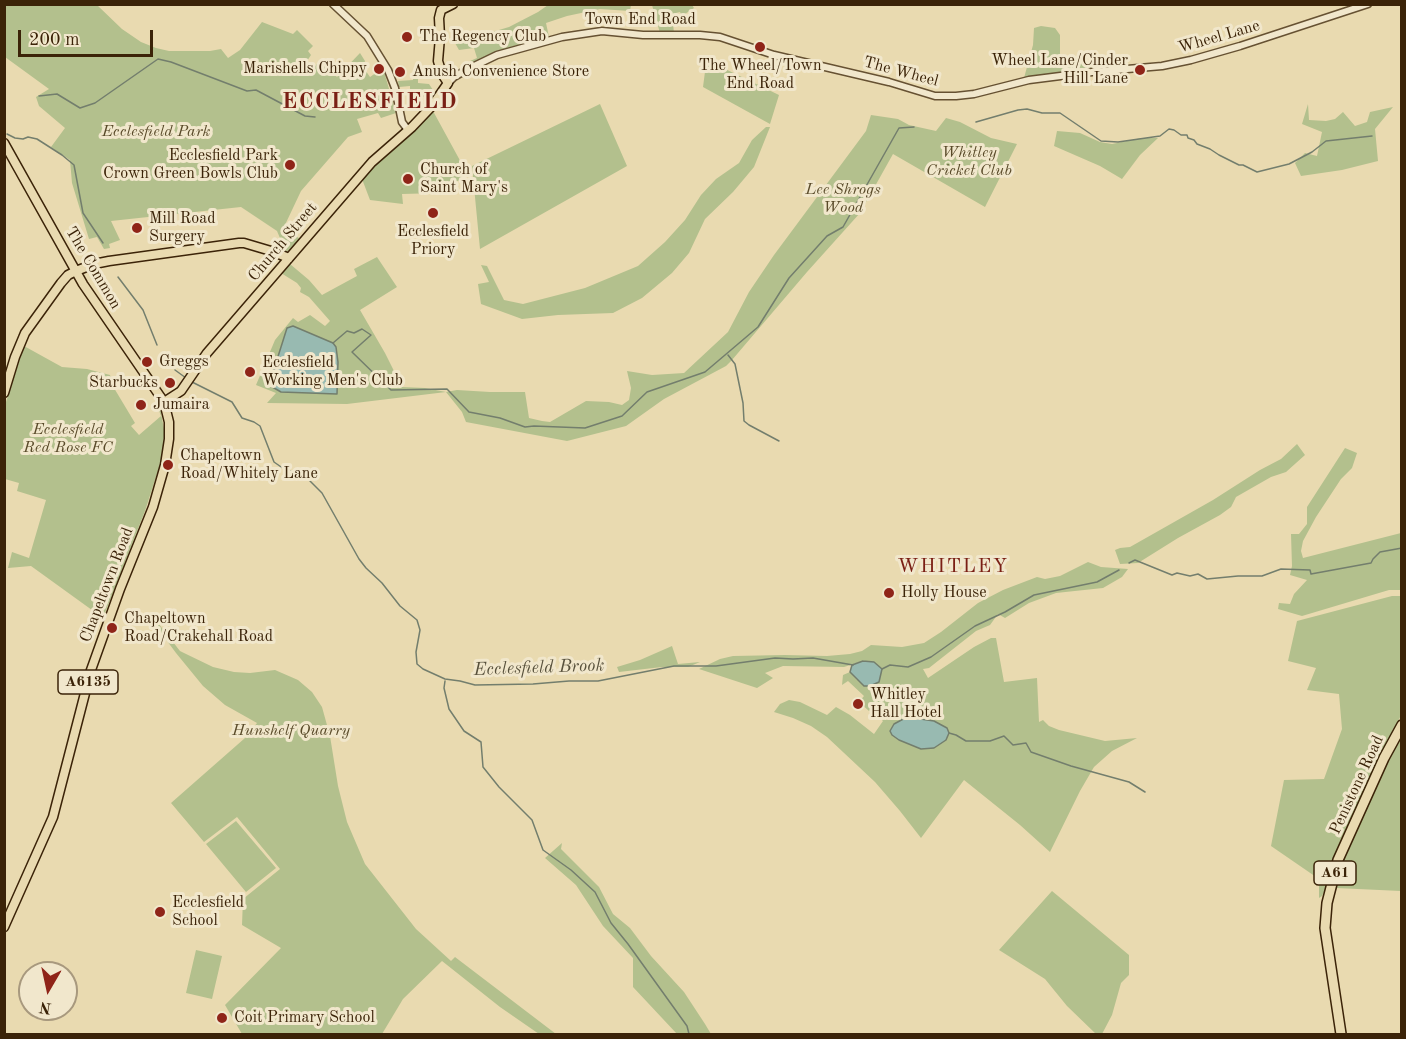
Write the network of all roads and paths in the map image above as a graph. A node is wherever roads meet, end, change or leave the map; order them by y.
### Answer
1 (333, 4) edge
2 (453, 4) edge
3 (1368, 4) edge
4 (725, 39) joint
5 (1074, 75) joint
6 (448, 83) junction
7 (432, 106) joint
8 (408, 130) junction
9 (4, 143) edge
10 (289, 258) junction
11 (76, 271) junction
12 (4, 393) edge
13 (164, 402) junction
14 (1401, 724) edge
15 (4, 927) edge
16 (1341, 1035) edge

1 - 8 street
2 - 6 main road
3 - 5 street, Wheel Lane
4 - 5 street, The Wheel
4 - 6 street, Town End Road
6 - 7 main road, Town End Road
7 - 8 main road, Church Street
8 - 10 main road, Church Street
9 - 11 main road, The Common / A6135
10 - 11 main road
10 - 13 main road, Church Street
11 - 12 main road
11 - 13 main road, The Common / A6135
13 - 15 main road, Chapeltown Road / A6135
14 - 16 highway, Penistone Road / A61

